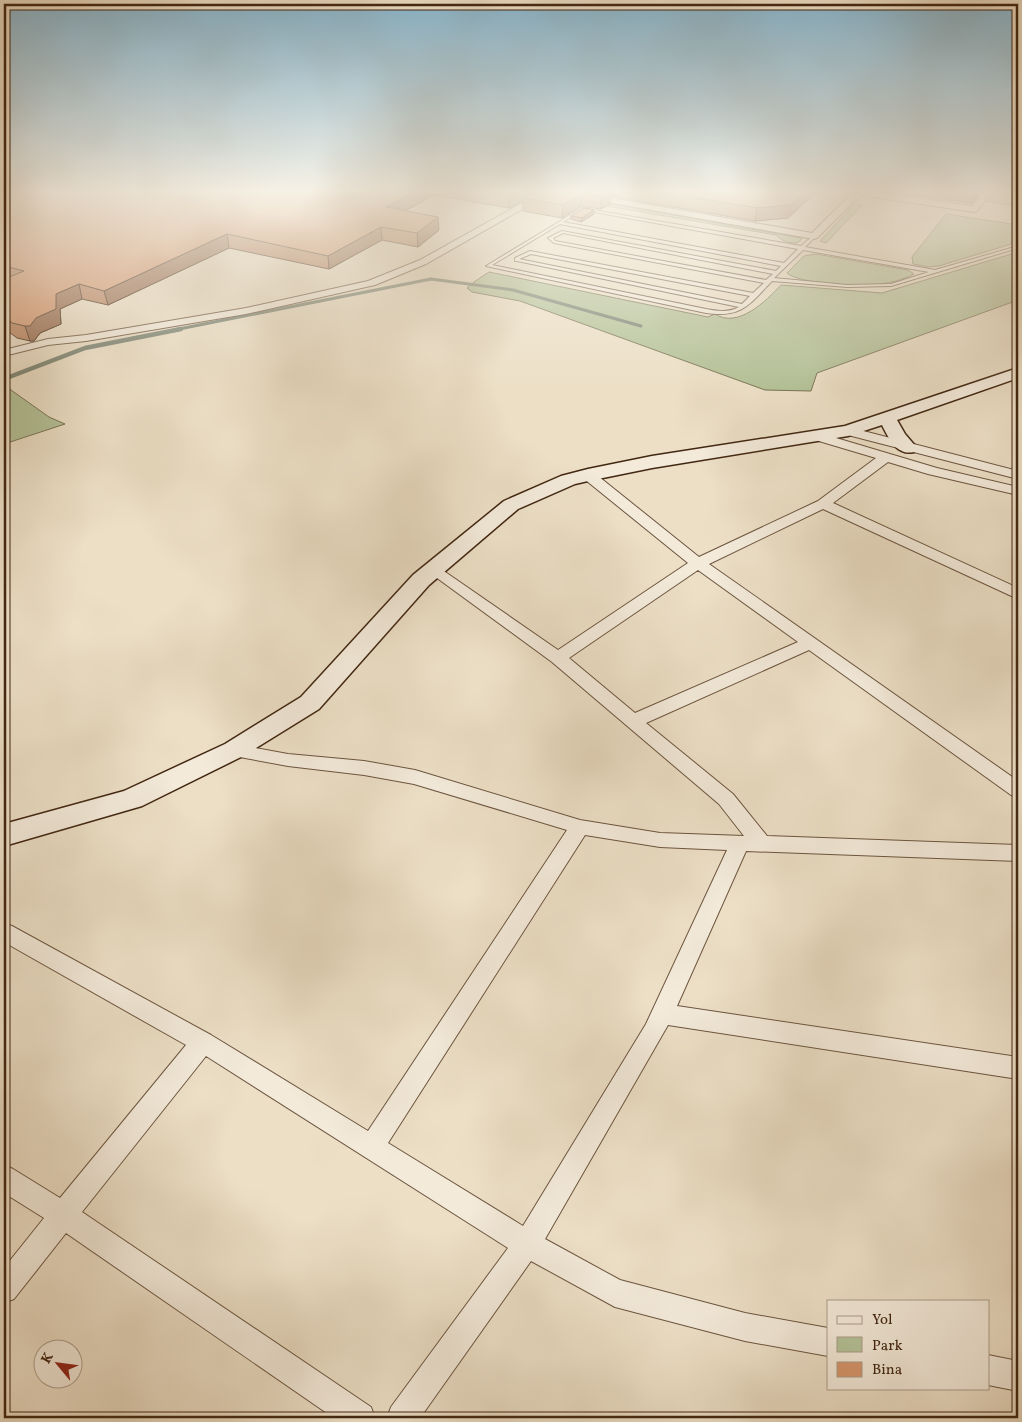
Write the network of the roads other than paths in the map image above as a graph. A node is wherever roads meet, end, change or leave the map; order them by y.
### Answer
1 (430, 258) edge
2 (500, 258) edge
3 (509, 258) edge
4 (563, 258) edge
5 (644, 258) edge
6 (701, 258) edge
7 (750, 258) edge
8 (793, 258) edge
9 (857, 258) edge
10 (981, 258) edge
11 (517, 260) joint
12 (786, 265) junction
13 (937, 272) junction
14 (778, 273) junction
15 (769, 281) junction
16 (753, 295) junction
17 (743, 306) junction
18 (4, 353) edge
19 (1018, 364) edge
20 (1018, 373) edge
21 (887, 418) junction
22 (848, 431) junction
23 (816, 436) junction
24 (908, 448) junction
25 (886, 457) junction
26 (588, 475) junction
27 (1018, 476) edge
28 (1018, 490) edge
29 (824, 504) junction
30 (698, 562) junction
31 (432, 570) junction
32 (1018, 594) edge
33 (812, 642) junction
34 (558, 658) junction
35 (634, 721) junction
36 (234, 750) junction
37 (1018, 790) edge
38 (4, 823) edge
39 (580, 827) junction
40 (4, 835) edge
41 (751, 844) junction
42 (1018, 853) edge
43 (4, 932) edge
44 (662, 1014) junction
45 (203, 1042) junction
46 (1018, 1068) edge
47 (371, 1148) junction
48 (4, 1178) edge
49 (63, 1215) junction
50 (527, 1244) junction
51 (4, 1289) edge
52 (827, 1342) edge
53 (990, 1370) edge
54 (1018, 1376) edge
55 (360, 1418) edge
56 (402, 1418) edge

1 - 18 street
2 - 17 lane
3 - 11 lane
4 - 16 lane
5 - 15 lane
6 - 14 lane
7 - 12 lane
8 - 12 lane
9 - 13 lane
10 - 13 lane
11 - 17 lane
12 - 14 lane
13 - 15 lane
14 - 15 lane
15 - 16 lane
16 - 17 lane
19 - 38 main road
20 - 21 main road
21 - 22 main road
21 - 24 main road
22 - 23 main road
22 - 24 street
23 - 25 street
23 - 26 main road
24 - 27 street
25 - 28 street
25 - 29 street
26 - 30 street
26 - 31 main road
29 - 30 street
29 - 32 street
30 - 33 street
30 - 34 street
31 - 34 street
31 - 36 main road
33 - 35 street
33 - 37 street
34 - 35 street
35 - 41 street
36 - 39 street
36 - 40 main road
39 - 41 street
39 - 47 street
41 - 42 street
41 - 44 street
43 - 45 street
44 - 46 street
44 - 50 street
45 - 47 street
45 - 49 street
47 - 50 street
48 - 49 street
49 - 51 street
49 - 55 street
50 - 52 street
50 - 56 street
53 - 54 street

